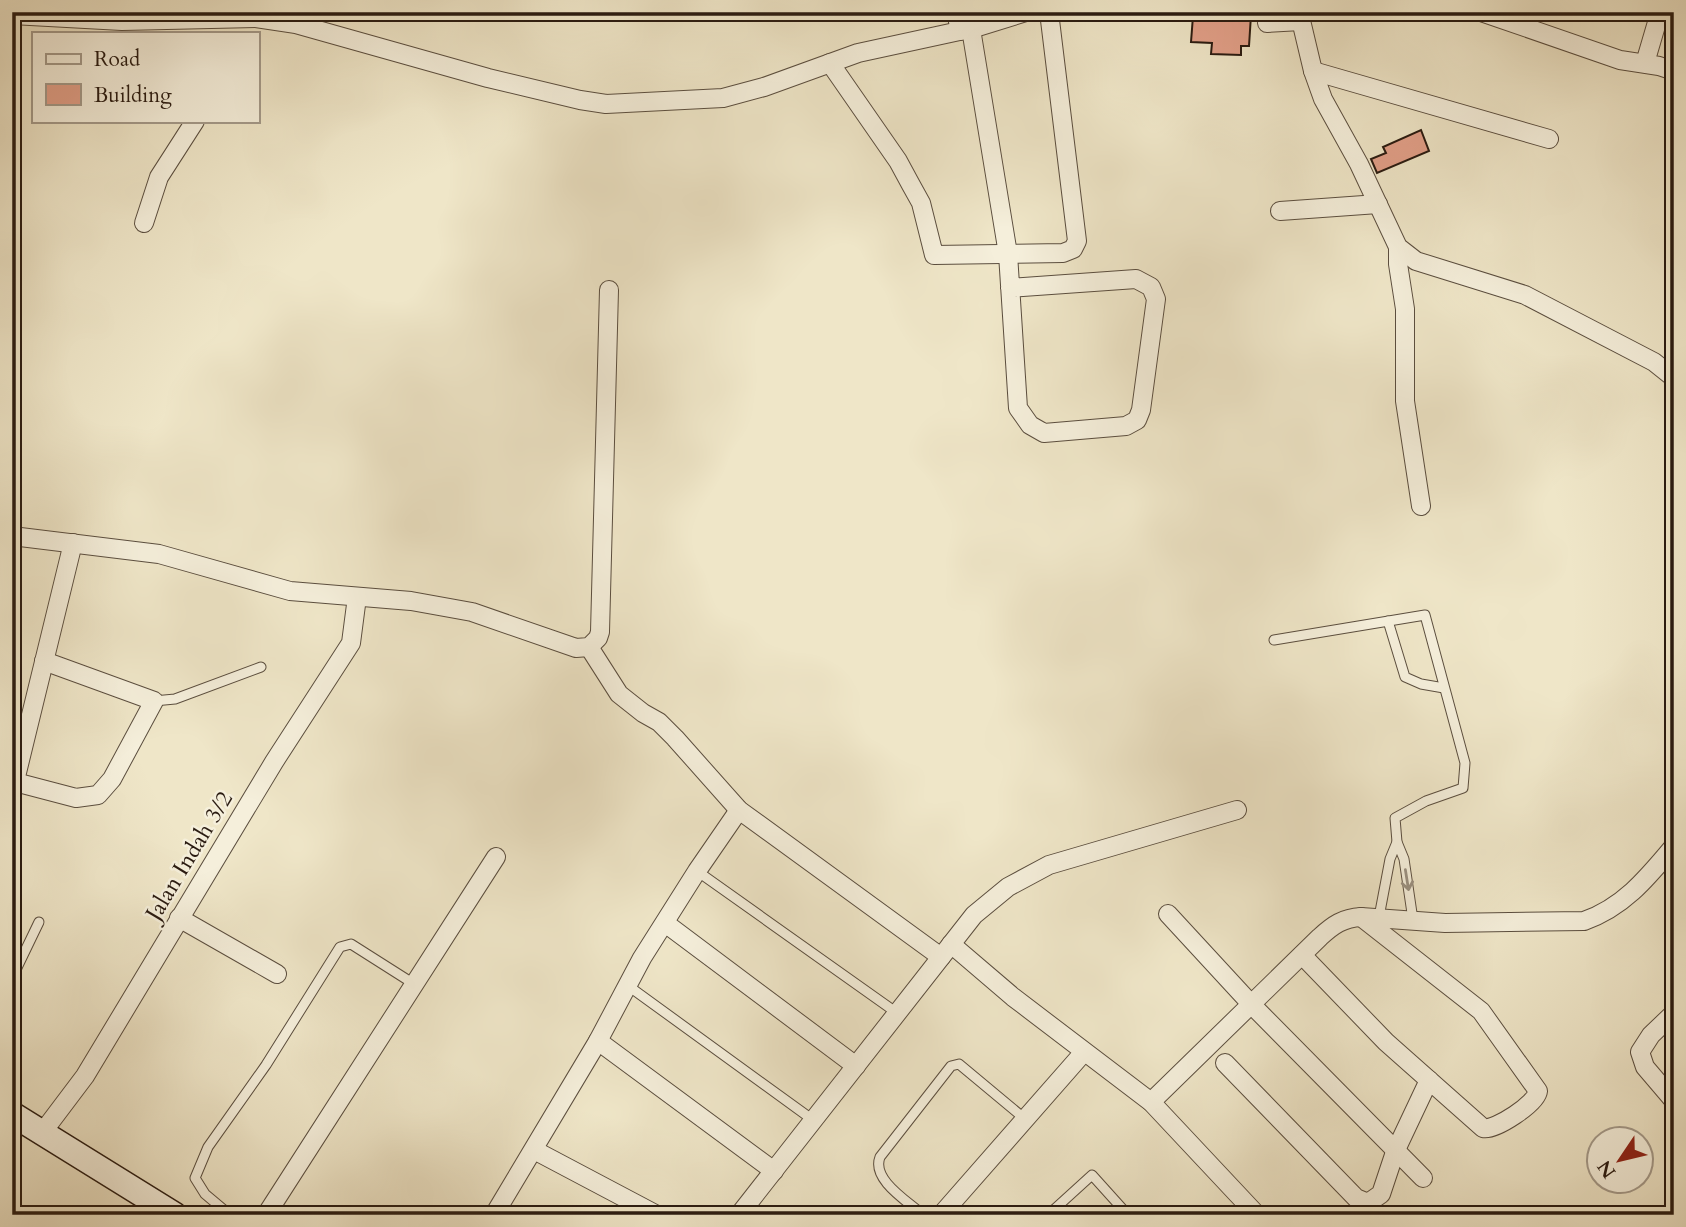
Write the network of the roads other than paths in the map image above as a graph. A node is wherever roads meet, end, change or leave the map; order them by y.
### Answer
1 (956, 12) edge
2 (1026, 12) edge
3 (1049, 12) edge
4 (1481, 12) edge
5 (1660, 12) edge
6 (12, 15) edge
7 (151, 16) edge
8 (1300, 17) edge
9 (302, 18) edge
10 (1267, 23) dead end
11 (223, 26) edge
12 (966, 30) junction
13 (830, 63) junction
14 (1645, 63) junction
15 (1313, 71) junction
16 (1674, 71) edge
17 (194, 122) edge
18 (1549, 139) dead end
19 (1378, 204) junction
20 (1280, 211) dead end
21 (144, 222) dead end
22 (1398, 247) junction
23 (1008, 254) junction
24 (1010, 288) junction
25 (610, 290) dead end
26 (1674, 378) edge
27 (1421, 506) dead end
28 (12, 536) edge
29 (73, 542) junction
30 (357, 597) junction
31 (1388, 621) junction
32 (1274, 640) dead end
33 (589, 647) junction
34 (44, 661) junction
35 (261, 667) dead end
36 (1444, 688) junction
37 (154, 701) junction
38 (13, 787) edge
39 (740, 810) junction
40 (1237, 810) dead end
41 (1396, 842) junction
42 (1674, 846) edge
43 (496, 857) dead end
44 (696, 871) junction
45 (1168, 914) dead end
46 (1361, 917) junction
47 (179, 918) junction
48 (1379, 918) junction
49 (1413, 920) junction
50 (39, 922) dead end
51 (664, 923) junction
52 (946, 951) junction
53 (1302, 955) junction
54 (277, 974) dead end
55 (12, 978) edge
56 (414, 984) junction
57 (627, 985) junction
58 (1251, 1004) junction
59 (897, 1013) junction
60 (1674, 1013) edge
61 (598, 1041) junction
62 (1084, 1052) junction
63 (1226, 1063) dead end
64 (856, 1066) junction
65 (1429, 1080) junction
66 (1674, 1101) edge
67 (1151, 1102) junction
68 (12, 1114) edge
69 (1025, 1119) junction
70 (813, 1120) junction
71 (41, 1133) junction
72 (534, 1150) junction
73 (1395, 1152) junction
74 (774, 1171) junction
75 (1423, 1178) dead end
76 (175, 1215) edge
77 (230, 1215) edge
78 (266, 1215) edge
79 (494, 1215) edge
80 (657, 1215) edge
81 (739, 1215) edge
82 (923, 1215) edge
83 (941, 1215) edge
84 (1048, 1215) edge
85 (1128, 1215) edge
86 (1257, 1215) edge

1 - 12 street
2 - 12 street
3 - 23 street
4 - 14 street
5 - 14 street
6 - 7 street
7 - 11 street
8 - 10 street
8 - 15 street
9 - 11 street
9 - 13 street
12 - 13 street
12 - 23 street
13 - 23 street
14 - 16 street
15 - 18 street
15 - 19 street
17 - 21 street
19 - 20 street
19 - 22 street
22 - 26 street
22 - 27 street
23 - 24 street
24 - 24 street
25 - 33 street
28 - 29 street
29 - 30 street
29 - 34 street
30 - 33 street
30 - 47 street, Jalan Indah 3/2
31 - 32 lane
31 - 36 lane
31 - 36 lane
33 - 39 street
34 - 37 street
34 - 38 street
35 - 37 lane
36 - 41 lane
37 - 38 street
39 - 44 street
39 - 52 street
40 - 52 street
41 - 48 lane
41 -> 49 lane
42 - 49 street
43 - 56 street
44 - 51 street
44 - 59 lane
45 - 58 street
46 - 48 street
46 - 53 street
46 - 65 street
47 - 54 street
47 - 71 street, Jalan Indah 3/2
48 - 49 street
50 - 55 lane
51 - 57 street
51 - 64 street
52 - 59 street
52 - 62 street
53 - 58 street
53 - 65 street
56 - 77 lane
56 - 78 street
57 - 61 street
57 - 70 lane
58 - 67 street
58 - 73 street
59 - 64 street
60 - 66 street
61 - 72 street
61 - 74 street
62 - 67 street
62 - 69 street
63 - 73 street
64 - 70 street
65 - 73 street
67 - 86 street
68 - 71 street
69 - 82 lane
69 - 83 street
70 - 74 street
71 - 76 street
72 - 79 street
72 - 80 street
73 - 75 street
74 - 81 street
84 - 85 lane

